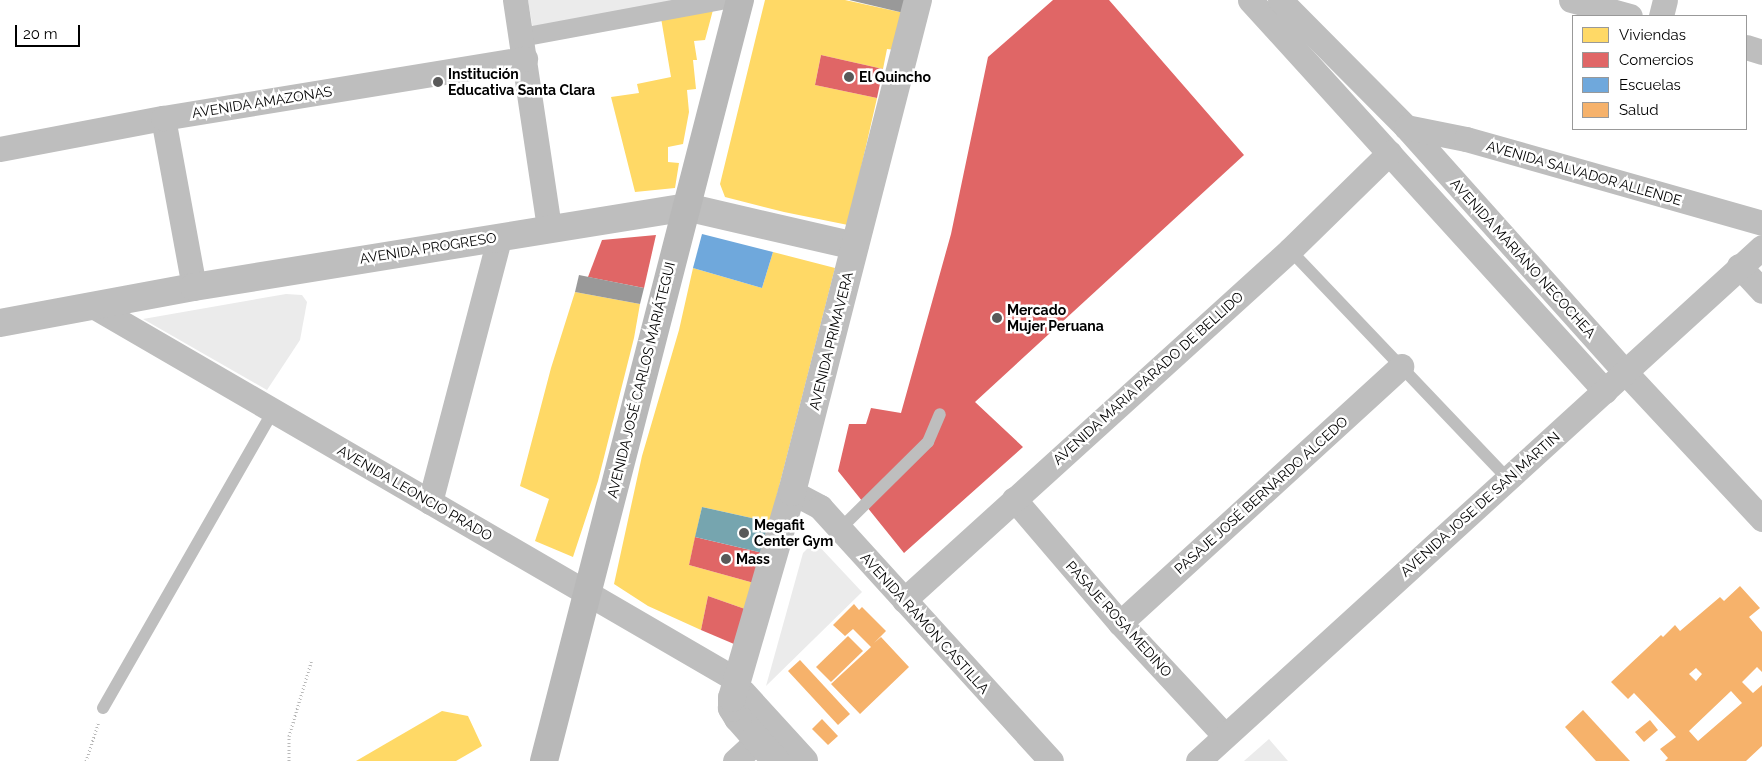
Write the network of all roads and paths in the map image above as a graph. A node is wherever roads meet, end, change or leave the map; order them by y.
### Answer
1 (515, 0) edge
2 (720, 0) edge
3 (740, 0) edge
4 (918, 0) edge
5 (1250, 0) edge
6 (1571, 0) edge
7 (1665, 0) edge
8 (1289, 4) edge
9 (1626, 15) edge
10 (1661, 15) edge
11 (1747, 47) edge
12 (523, 48) junction
13 (1762, 52) edge
14 (164, 118) junction
15 (1406, 127) junction
16 (0, 149) edge
17 (1389, 152) junction
18 (686, 207) junction
19 (1762, 223) edge
20 (548, 228) junction
21 (500, 236) junction
22 (856, 246) junction
23 (1762, 247) edge
24 (1290, 250) junction
25 (1739, 266) junction
26 (194, 287) junction
27 (1762, 291) edge
28 (92, 306) junction
29 (0, 323) edge
30 (1401, 366) junction
31 (1625, 372) junction
32 (1605, 391) junction
33 (273, 411) junction
34 (940, 414) dead end
35 (1508, 479) junction
36 (792, 492) junction
37 (1014, 499) junction
38 (430, 502) junction
39 (1762, 519) edge
40 (840, 529) junction
41 (587, 592) junction
42 (904, 600) junction
43 (1120, 623) junction
44 (312, 659) dead end
45 (737, 680) junction
46 (103, 708) joint
47 (765, 734) junction
48 (1225, 736) junction
49 (86, 761) edge
50 (289, 761) edge
51 (544, 761) edge
52 (735, 761) edge
53 (776, 761) edge
54 (804, 761) edge
55 (1052, 761) edge
56 (1198, 761) edge

1 - 12 street
2 - 12 street
3 - 18 main road, AVENIDA JOSÉ CARLOS MARIÁTEGUI
4 - 22 street, AVENIDA PRIMAVERA
5 - 17 street, AVENIDA MARIANO NECOCHEA
6 - 9 street
7 - 10 street
8 - 15 street, AVENIDA MARIANO NECOCHEA
11 - 13 street
12 - 14 street, AVENIDA AMAZONAS
12 - 20 street
14 - 16 street, AVENIDA AMAZONAS
14 - 26 street
15 - 19 street, AVENIDA SALVADOR ALLENDE
15 - 31 street, AVENIDA MARIANO NECOCHEA
17 - 24 street, AVENIDA MARIA PARADO DE BELLIDO
17 - 32 street, AVENIDA MARIANO NECOCHEA
18 - 20 street, AVENIDA PROGRESO
18 - 22 street, AVENIDA PROGRESO
18 - 41 main road, AVENIDA JOSÉ CARLOS MARIÁTEGUI
20 - 21 street, AVENIDA PROGRESO
21 - 26 street, AVENIDA PROGRESO
21 - 38 street
22 - 36 street, AVENIDA PRIMAVERA
23 - 25 street, AVENIDA JOSE DE SAN MARTIN
24 - 30 lane
24 - 37 street, AVENIDA MARIA PARADO DE BELLIDO
25 - 27 street
25 - 31 street, AVENIDA JOSE DE SAN MARTIN
26 - 28 street, AVENIDA PROGRESO
28 - 29 street, AVENIDA PROGRESO
28 - 33 street, AVENIDA LEONCIO PRADO
30 - 35 lane
30 - 43 street, PASAJE JOSÉ BERNARDO ALCEDO
31 - 32 street, AVENIDA JOSE DE SAN MARTIN
31 - 39 street, AVENIDA MARIANO NECOCHEA
32 - 35 street, AVENIDA JOSE DE SAN MARTIN
33 - 38 street, AVENIDA LEONCIO PRADO
33 - 46 lane
34 - 40 lane
35 - 48 street, AVENIDA JOSE DE SAN MARTIN
36 - 40 street, AVENIDA RAMON CASTILLA
36 - 45 street, AVENIDA PRIMAVERA
37 - 42 street, AVENIDA MARIA PARADO DE BELLIDO
37 - 43 street, PASAJE ROSA MEDINO
38 - 41 street, AVENIDA LEONCIO PRADO
40 - 42 street, AVENIDA RAMON CASTILLA
41 - 45 street, AVENIDA LEONCIO PRADO
41 - 51 main road, AVENIDA JOSÉ CARLOS MARIÁTEGUI
42 - 55 street, AVENIDA RAMON CASTILLA
43 - 48 street, PASAJE ROSA MEDINO
44 - 50 path
45 - 47 street
46 - 49 path
47 - 52 street
47 - 53 street
47 - 54 street
48 - 56 street, AVENIDA JOSE DE SAN MARTIN

